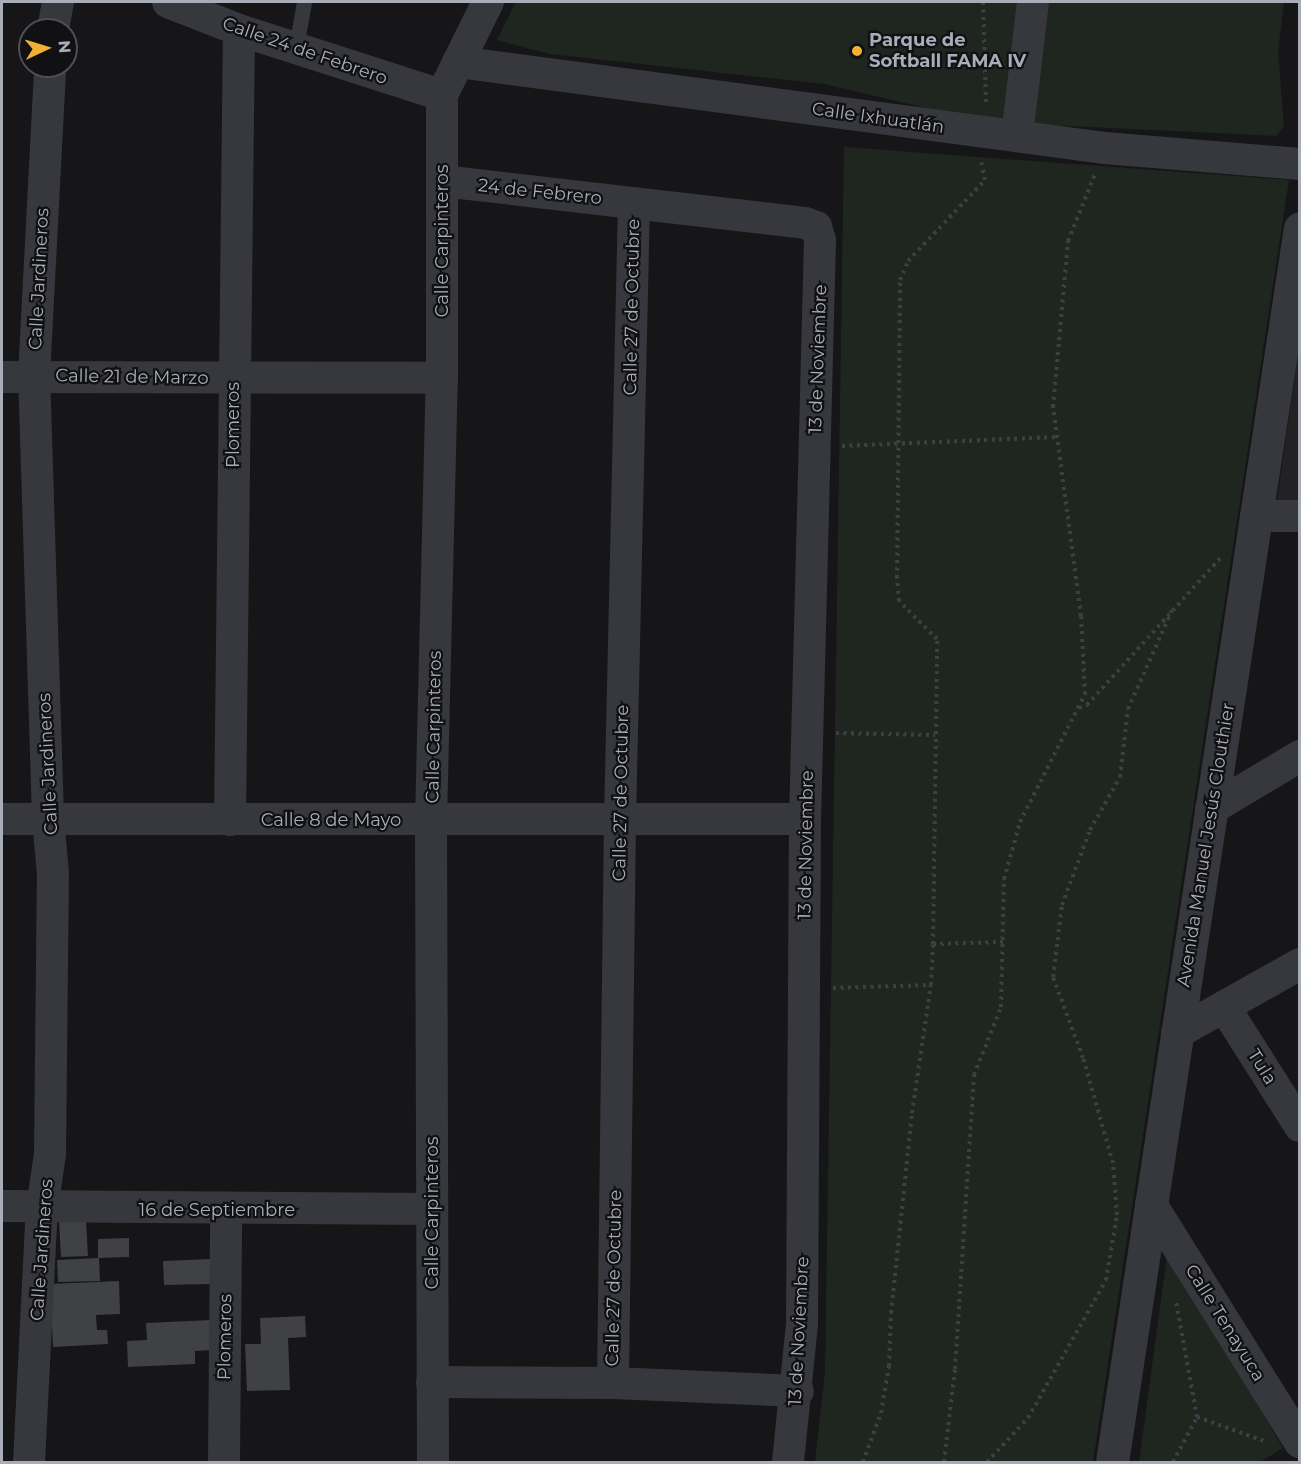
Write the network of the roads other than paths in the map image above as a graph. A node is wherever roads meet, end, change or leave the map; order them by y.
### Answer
1 (58, 2) edge
2 (168, 2) edge
3 (304, 2) edge
4 (488, 2) edge
5 (1033, 2) edge
6 (55, 18) edge
7 (239, 30) junction
8 (296, 47) junction
9 (458, 62) junction
10 (49, 78) edge
11 (442, 95) junction
12 (1002, 135) junction
13 (1299, 164) edge
14 (442, 181) junction
15 (634, 203) junction
16 (816, 227) joint
17 (1299, 228) edge
18 (34, 376) junction
19 (2, 377) edge
20 (442, 378) junction
21 (233, 379) junction
22 (1299, 516) edge
23 (1254, 530) junction
24 (1299, 756) edge
25 (1211, 809) junction
26 (48, 818) junction
27 (2, 819) edge
28 (620, 819) junction
29 (805, 819) junction
30 (230, 820) junction
31 (431, 820) junction
32 (1299, 964) edge
33 (1225, 1008) junction
34 (1177, 1033) junction
35 (1299, 1126) edge
36 (1151, 1204) junction
37 (2, 1206) edge
38 (42, 1208) junction
39 (432, 1209) junction
40 (226, 1210) junction
41 (432, 1382) junction
42 (613, 1383) junction
43 (798, 1391) junction
44 (1293, 1453) edge
45 (29, 1462) edge
46 (224, 1462) edge
47 (433, 1462) edge
48 (788, 1462) edge
49 (1112, 1462) edge

1 - 6 street
2 - 7 street, Calle 24 de Febrero
3 - 8 lane
4 - 9 street, Calle Carpinteros
5 - 12 street
7 - 8 street, Calle 24 de Febrero
7 - 21 street, Plomeros
8 - 11 street, Calle 24 de Febrero
9 - 11 street, Calle Carpinteros
9 - 12 street, Calle Ixhuatlán
10 - 18 street, Calle Jardineros
11 - 14 street, Calle Carpinteros
12 - 13 street, Calle Ixhuatlán
14 - 15 street, 24 de Febrero
14 - 20 street, Calle Carpinteros
15 - 16 street, 24 de Febrero
15 - 28 street, Calle 27 de Octubre
16 - 29 street, 13 de Noviembre
17 - 23 street, Avenida Manuel Jesús Clouthier
18 - 19 street, Calle 21 de Marzo
18 - 21 street, Calle 21 de Marzo
18 - 26 street, Calle Jardineros
20 - 21 street, Calle 21 de Marzo
20 - 31 street, Calle Carpinteros
21 - 30 street, Plomeros
22 - 23 street
23 - 25 street, Avenida Manuel Jesús Clouthier
24 - 25 street
25 - 34 street, Avenida Manuel Jesús Clouthier
26 - 27 street, Calle 8 de Mayo
26 - 30 street, Calle 8 de Mayo
26 - 38 street, Calle Jardineros
28 - 29 street, Calle 8 de Mayo
28 - 31 street, Calle 8 de Mayo
28 - 42 street, Calle 27 de Octubre
29 - 43 street, 13 de Noviembre
30 - 31 street, Calle 8 de Mayo
31 - 39 street, Calle Carpinteros
32 - 33 street
33 - 34 street
33 - 35 street, Tula
34 - 36 street, Avenida Manuel Jesús Clouthier
36 - 44 street, Calle Tenayuca
36 - 49 street, Avenida Manuel Jesús Clouthier
37 - 38 street, 16 de Septiembre
38 - 40 street, 16 de Septiembre
38 - 45 street, Calle Jardineros
39 - 40 street, 16 de Septiembre
39 - 41 street, Calle Carpinteros
40 - 46 street, Plomeros
41 - 42 street
41 - 47 street, Calle Carpinteros
42 - 43 street
43 - 48 street, 13 de Noviembre

